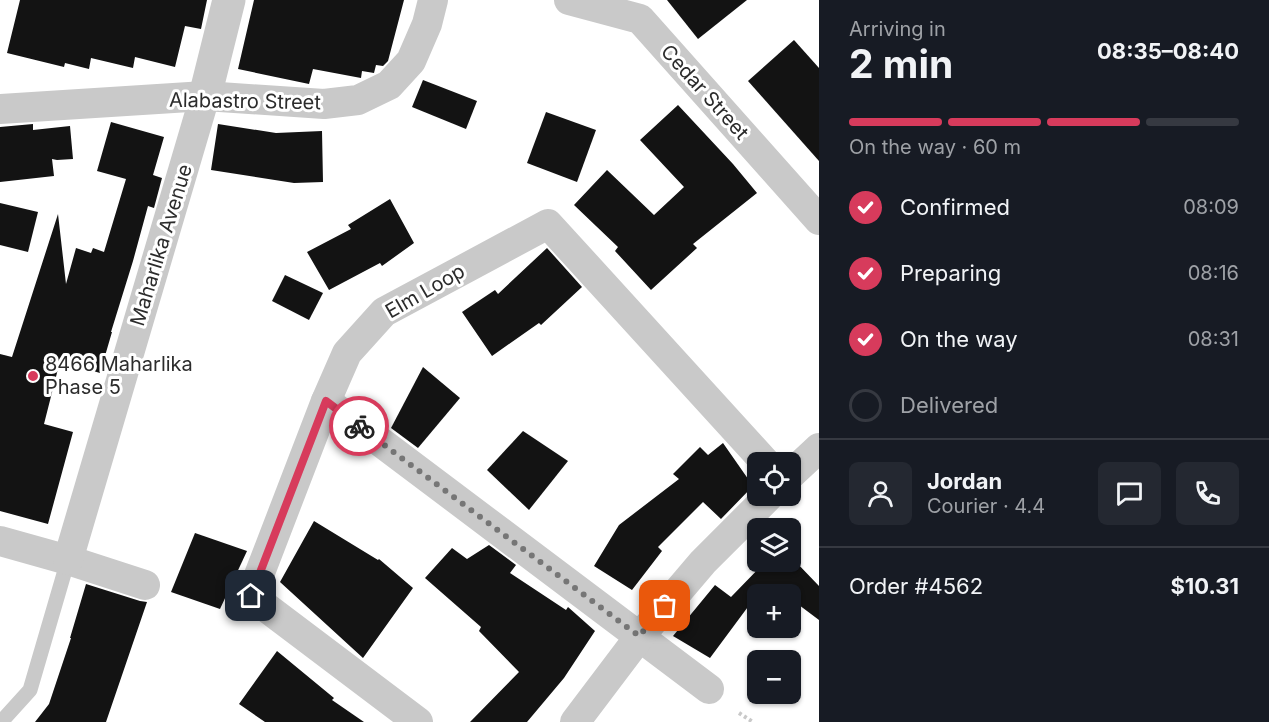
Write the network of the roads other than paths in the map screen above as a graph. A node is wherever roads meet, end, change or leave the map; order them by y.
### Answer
1 (229, 0) edge
2 (433, 0) edge
3 (569, 0) edge
4 (643, 9) edge
5 (205, 96) junction
6 (0, 109) edge
7 (819, 220) edge
8 (326, 401) junction
9 (819, 448) edge
10 (756, 452) edge
11 (801, 465) edge
12 (759, 506) edge
13 (0, 541) edge
14 (68, 560) junction
15 (145, 585) dead end
16 (639, 636) junction
17 (709, 688) dead end
18 (1, 722) edge
19 (418, 722) edge
20 (575, 722) edge

1 - 5 street, Maharlika Avenue
2 - 5 street, Alabastro Street
3 - 4 street, Cedar Street
4 - 7 street, Cedar Street
5 - 6 street, Alabastro Street
5 - 14 street, Maharlika Avenue
8 - 10 street, Elm Loop
8 - 16 street
8 - 19 street, Elm Loop
9 - 11 street
12 - 16 street
13 - 14 street
14 - 15 street
14 - 18 lane, Maharlika Avenue
16 - 17 street
16 - 20 street

